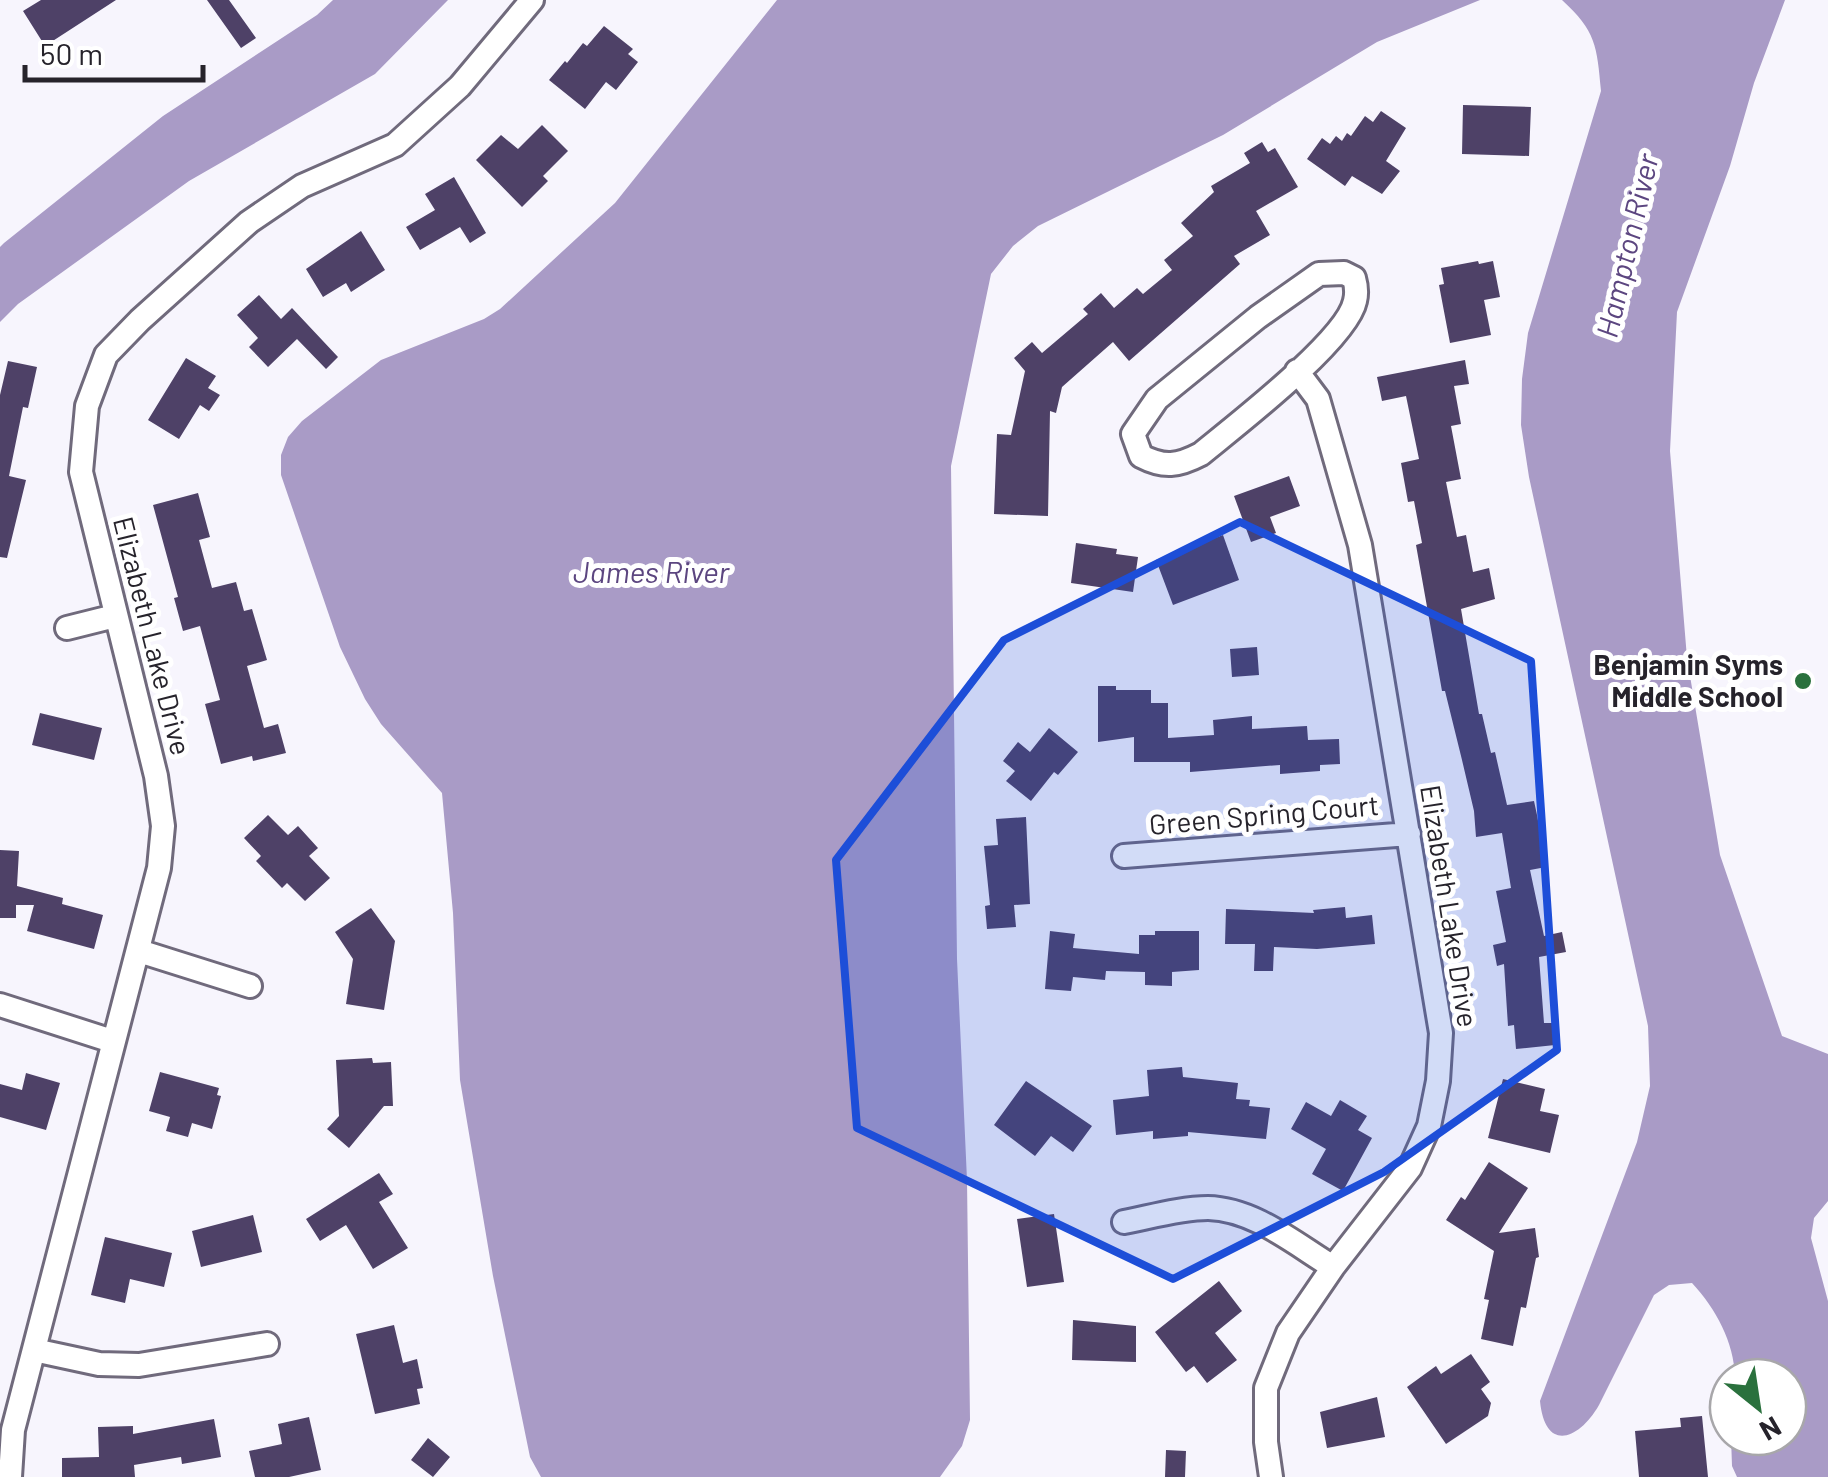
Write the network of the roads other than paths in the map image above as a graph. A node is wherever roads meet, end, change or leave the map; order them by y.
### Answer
1 (532, 0) edge
2 (1297, 371) junction
3 (115, 616) junction
4 (66, 628) dead end
5 (1409, 834) junction
6 (1124, 856) dead end
7 (139, 951) junction
8 (250, 986) dead end
9 (0, 1006) edge
10 (112, 1041) junction
11 (1124, 1222) dead end
12 (1333, 1267) junction
13 (267, 1344) dead end
14 (34, 1350) junction
15 (6, 1428) edge
16 (10, 1477) edge
17 (1271, 1477) edge

1 - 3 street, Elizabeth Lake Drive
2 - 2 street
2 - 5 street, Elizabeth Lake Drive
3 - 4 street
3 - 7 street, Elizabeth Lake Drive
5 - 6 street, Green Spring Court
5 - 12 street, Elizabeth Lake Drive
7 - 8 street
7 - 10 street, Elizabeth Lake Drive
9 - 10 street
10 - 14 street, Elizabeth Lake Drive
11 - 12 street
12 - 17 street, Elizabeth Lake Drive
13 - 14 street
14 - 15 street, Elizabeth Lake Drive
15 - 16 street, Elizabeth Lake Drive

